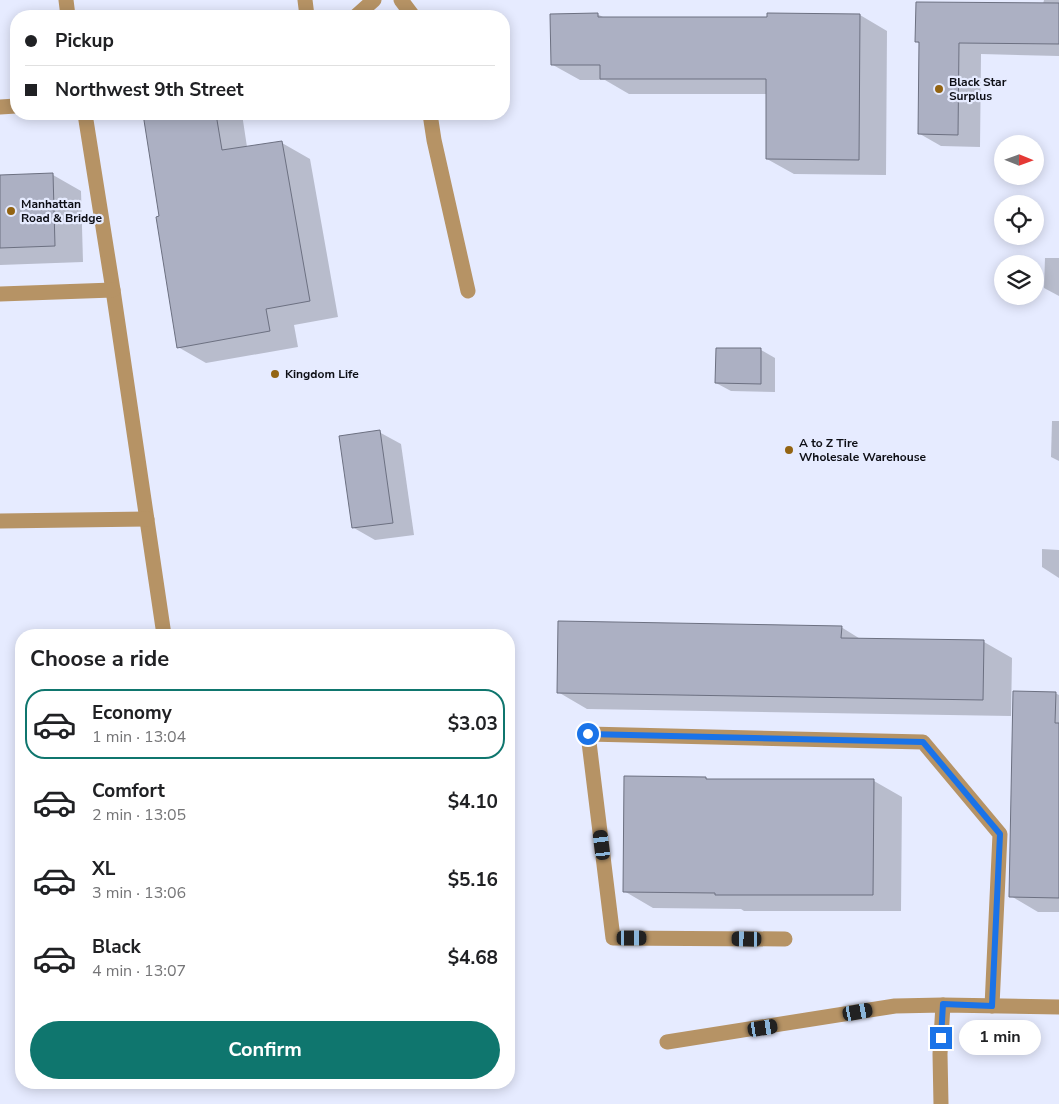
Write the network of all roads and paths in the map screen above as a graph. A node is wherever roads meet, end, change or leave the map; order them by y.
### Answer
1 (374, 0) edge
2 (363, 10) edge
3 (86, 120) edge
4 (431, 120) edge
5 (113, 290) junction
6 (468, 291) dead end
7 (0, 294) edge
8 (146, 519) junction
9 (0, 521) edge
10 (163, 629) edge
11 (785, 939) dead end
12 (943, 1004) junction
13 (992, 1006) junction
14 (1059, 1007) edge
15 (667, 1042) dead end
16 (941, 1104) edge

1 - 2 street
3 - 5 street
4 - 6 street
5 - 7 street
5 - 8 street
8 - 9 street
8 - 10 street
11 - 13 street
12 - 13 street
12 - 15 street
12 - 16 street
13 - 14 street

